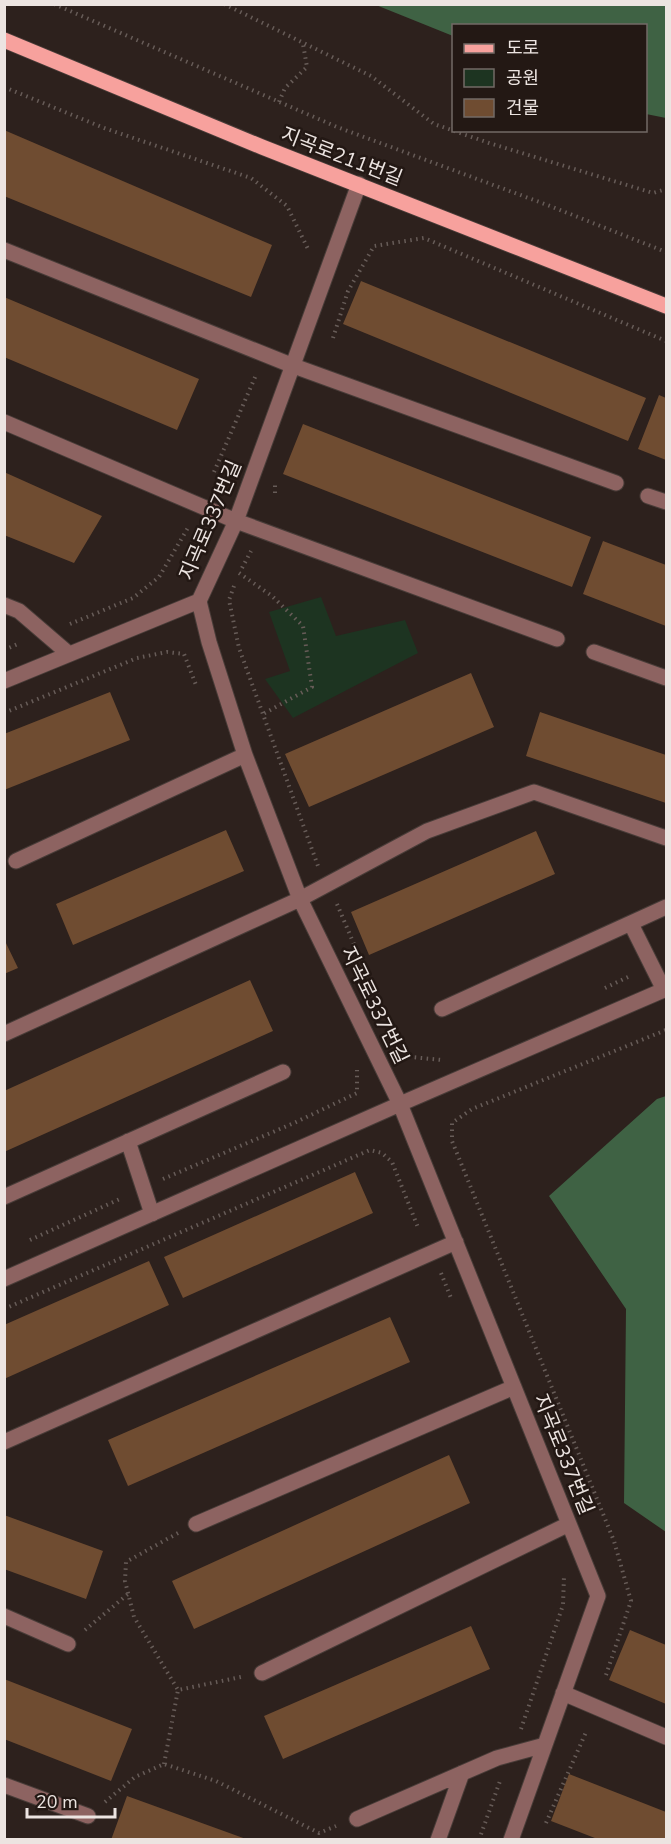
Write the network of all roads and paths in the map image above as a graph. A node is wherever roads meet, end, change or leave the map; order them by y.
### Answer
1 (54, 4) edge
2 (224, 4) edge
3 (4, 40) edge
4 (303, 43) junction
5 (4, 87) edge
6 (279, 102) junction
7 (452, 130) edge
8 (457, 132) edge
9 (358, 184) junction
10 (666, 189) edge
11 (4, 250) edge
12 (666, 252) edge
13 (306, 260) dead end
14 (666, 306) edge
15 (333, 338) dead end
16 (666, 341) edge
17 (291, 365) junction
18 (257, 374) dead end
19 (4, 422) edge
20 (214, 472) dead end
21 (616, 483) dead end
22 (648, 496) dead end
23 (666, 502) edge
24 (236, 521) junction
25 (189, 526) dead end
26 (256, 543) dead end
27 (239, 573) junction
28 (199, 601) junction
29 (4, 605) edge
30 (70, 624) dead end
31 (557, 639) dead end
32 (20, 643) dead end
33 (4, 650) edge
34 (594, 652) dead end
35 (69, 654) junction
36 (666, 678) edge
37 (4, 681) edge
38 (200, 694) dead end
39 (4, 713) edge
40 (263, 714) junction
41 (245, 755) junction
42 (666, 838) edge
43 (16, 861) dead end
44 (318, 868) dead end
45 (300, 898) junction
46 (666, 907) edge
47 (631, 924) junction
48 (665, 989) edge
49 (442, 1009) dead end
50 (666, 1030) edge
51 (4, 1034) edge
52 (283, 1072) dead end
53 (400, 1104) junction
54 (128, 1141) junction
55 (4, 1197) edge
56 (122, 1198) dead end
57 (152, 1214) junction
58 (419, 1230) dead end
59 (26, 1242) dead end
60 (456, 1242) junction
61 (4, 1279) edge
62 (4, 1309) edge
63 (514, 1387) junction
64 (4, 1442) edge
65 (196, 1524) joint
66 (569, 1524) junction
67 (564, 1575) dead end
68 (128, 1594) junction
69 (4, 1616) edge
70 (68, 1644) joint
71 (262, 1673) joint
72 (606, 1675) dead end
73 (178, 1690) junction
74 (563, 1694) junction
75 (521, 1729) dead end
76 (586, 1732) dead end
77 (666, 1737) edge
78 (544, 1745) junction
79 (164, 1764) junction
80 (503, 1772) dead end
81 (462, 1773) junction
82 (4, 1785) edge
83 (88, 1816) joint
84 (357, 1819) joint
85 (546, 1823) dead end
86 (438, 1839) edge
87 (479, 1839) edge
88 (511, 1839) edge

1 - 6 path
2 - 4 path
3 - 9 main road, 지곡로211번길
4 - 6 path
4 - 7 path
5 - 13 path
6 - 12 path
8 - 10 path
9 - 14 main road, 지곡로211번길
9 - 17 street, 지곡로337번길
11 - 17 street
15 - 16 path
17 - 21 street
17 - 24 street, 지곡로337번길
18 - 20 path
19 - 24 street
22 - 23 street
24 - 28 street, 지곡로337번길
24 - 31 street
25 - 30 path
26 - 27 path
27 - 40 path
27 - 40 path
28 - 35 street
28 - 41 street, 지곡로337번길
29 - 35 street
32 - 33 path
34 - 36 street
35 - 37 street
38 - 39 path
40 - 44 path
41 - 43 street
41 - 45 street, 지곡로337번길
42 - 45 street
45 - 51 street
45 - 53 street, 지곡로337번길
46 - 47 street
47 - 48 street
47 - 49 street
48 - 53 street
50 - 72 path
52 - 54 street
53 - 57 street
53 - 60 street, 지곡로337번길
54 - 55 street
54 - 57 street
56 - 59 path
57 - 61 street
58 - 62 path
60 - 63 street, 지곡로337번길
60 - 64 street
63 - 65 street
63 - 66 street, 지곡로337번길
65 - 68 path
66 - 71 street
66 - 74 street, 지곡로337번길
67 - 75 path
68 - 70 path
68 - 73 path
69 - 70 street
71 - 73 path
73 - 79 path
74 - 77 street
74 - 78 street, 지곡로337번길
76 - 85 path
78 - 81 street
78 - 88 street, 지곡로337번길
79 - 83 path
79 - 84 path
80 - 87 path
81 - 84 street
81 - 86 street
82 - 83 street

